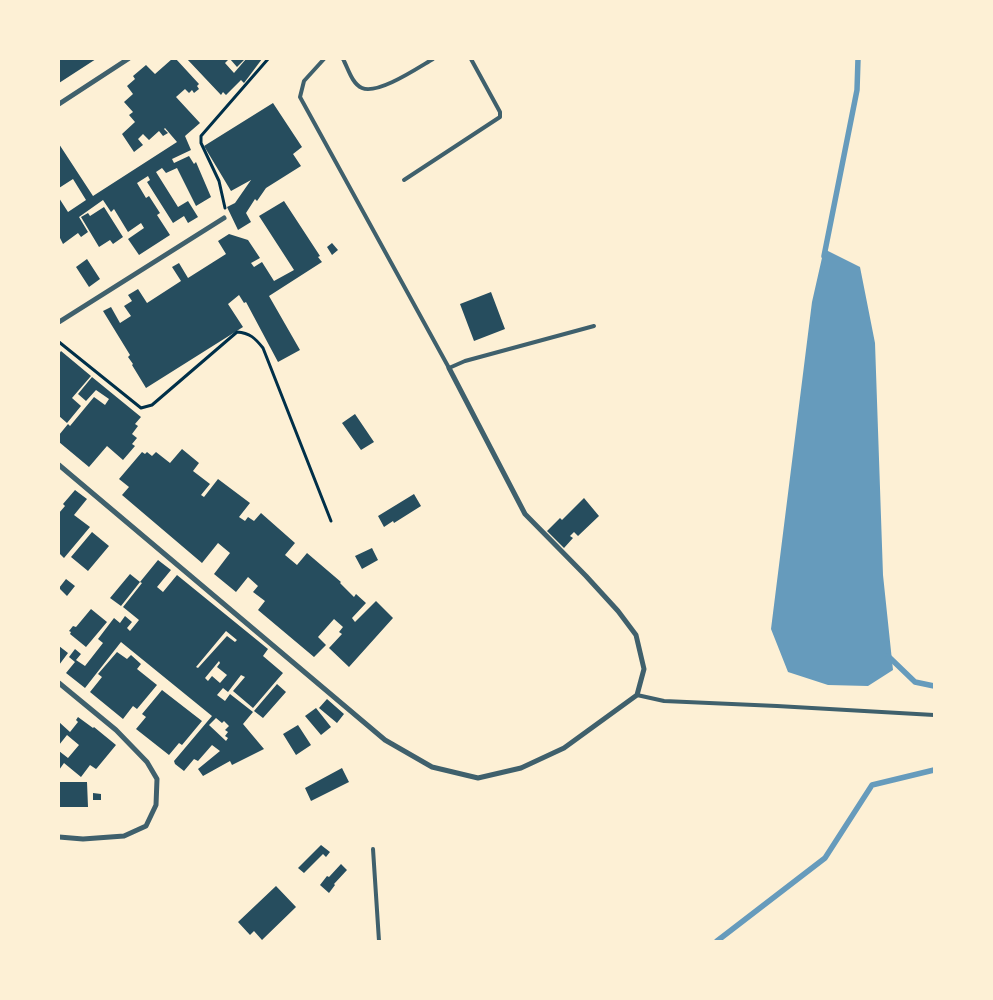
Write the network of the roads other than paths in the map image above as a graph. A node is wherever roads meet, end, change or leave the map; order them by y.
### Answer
1 (128, 59) edge
2 (324, 59) edge
3 (343, 59) edge
4 (434, 59) edge
5 (471, 59) edge
6 (59, 104) edge
7 (404, 180) dead end
8 (224, 218) road end
9 (59, 322) edge
10 (594, 326) dead end
11 (449, 368) junction
12 (59, 465) edge
13 (59, 683) edge
14 (638, 695) junction
15 (934, 715) edge
16 (59, 837) edge
17 (373, 849) dead end
18 (378, 941) edge

1 - 6 street
2 - 11 lane
3 - 4 lane
5 - 7 lane
8 - 9 street
10 - 11 lane
11 - 14 street
12 - 14 street
13 - 16 street
14 - 15 lane
17 - 18 lane

